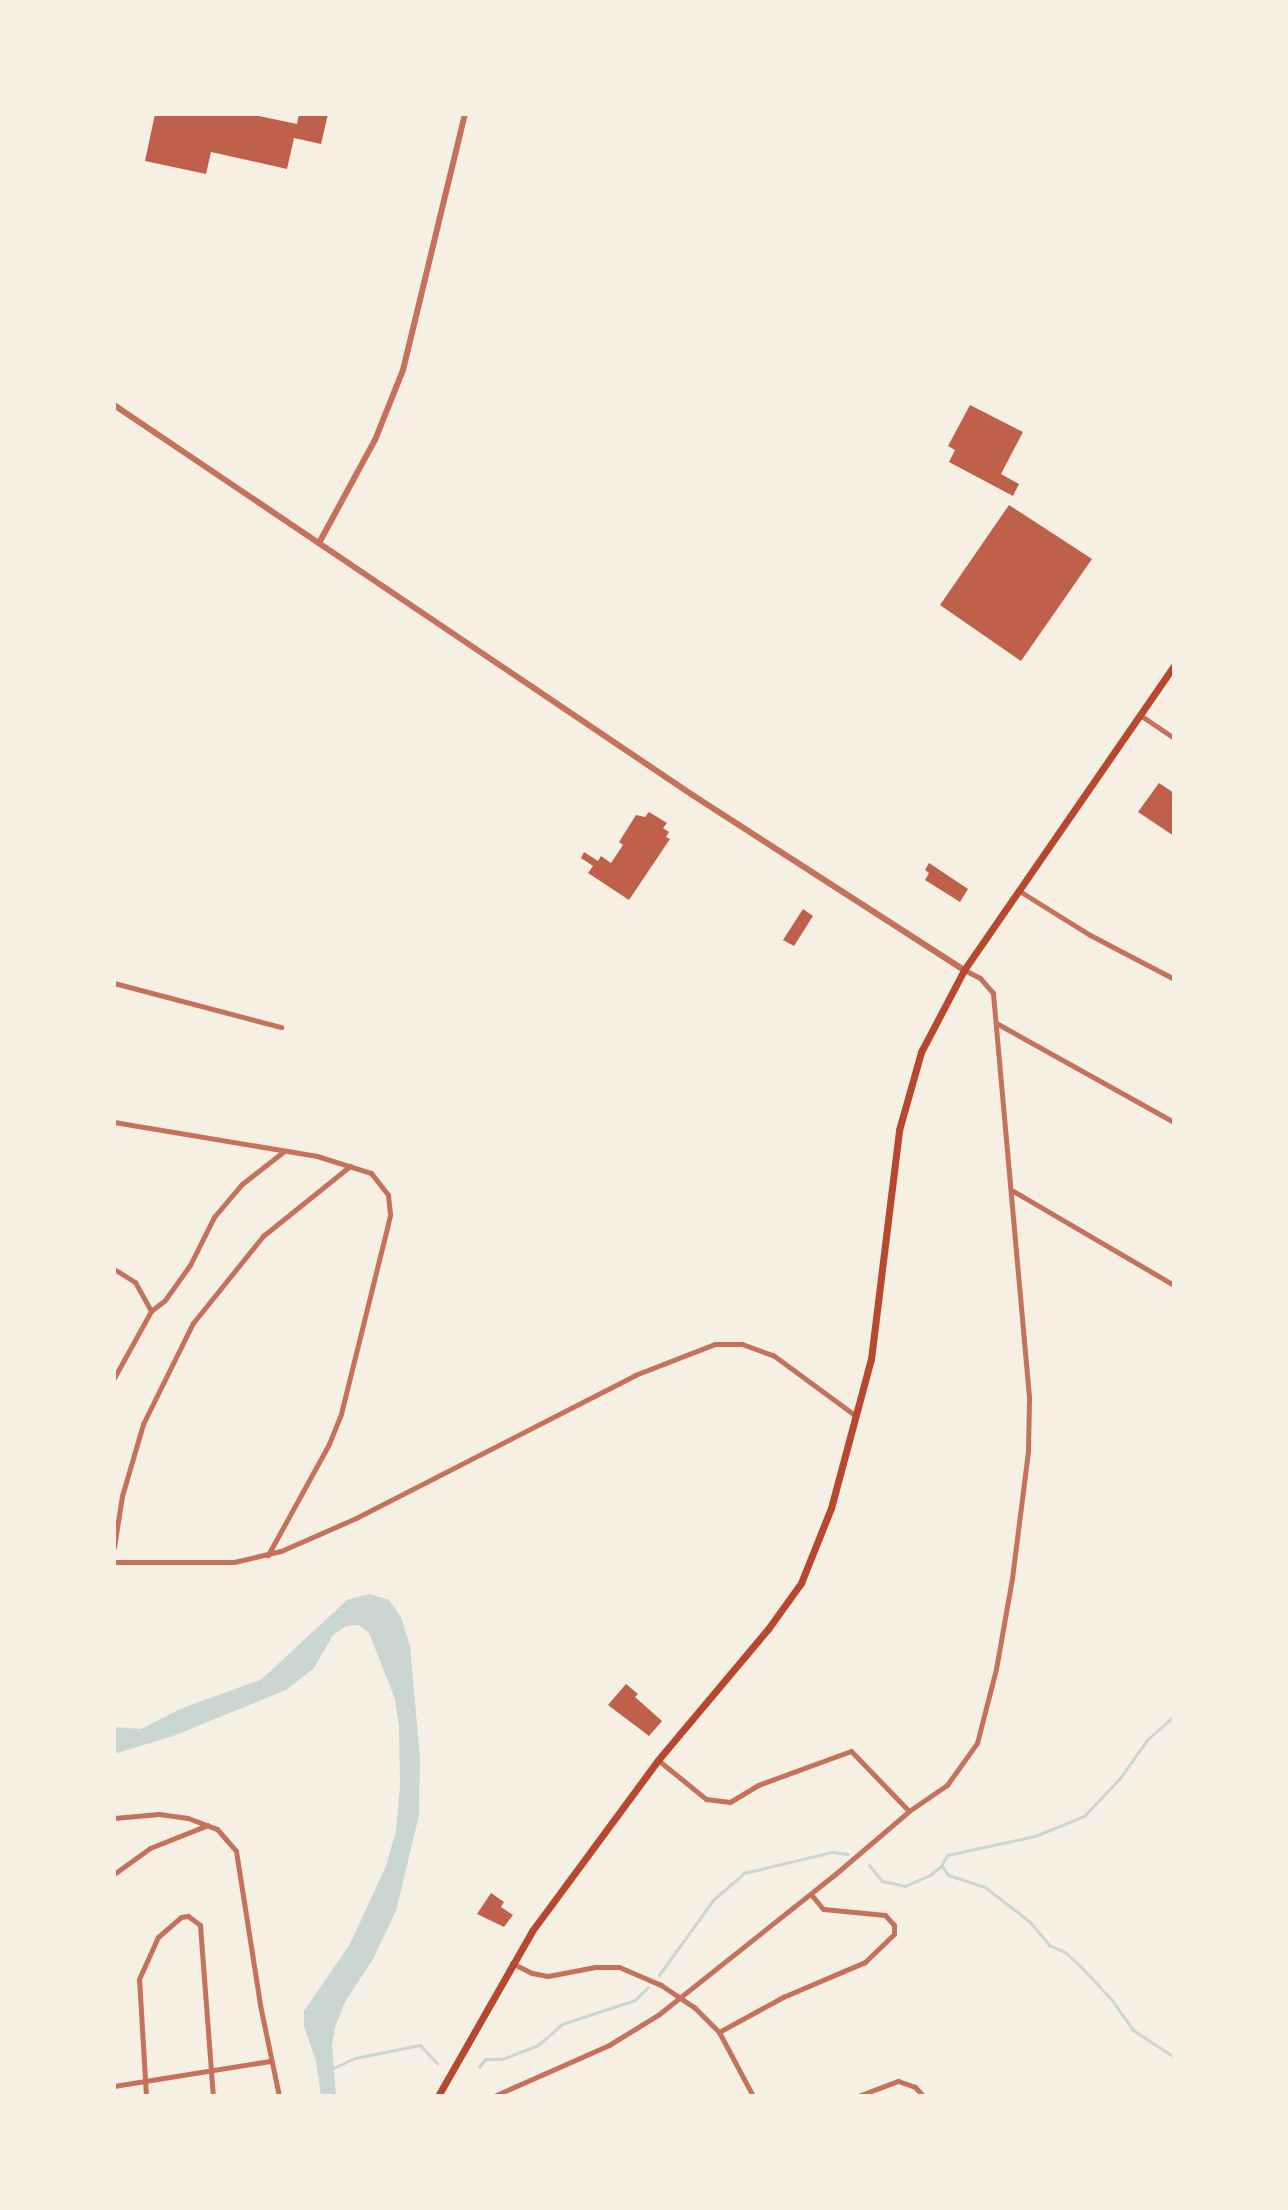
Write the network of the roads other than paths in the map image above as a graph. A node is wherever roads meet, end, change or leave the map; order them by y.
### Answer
1 (465, 114) edge
2 (114, 405) edge
3 (319, 543) junction
4 (1174, 666) edge
5 (1140, 715) junction
6 (1174, 738) edge
7 (1021, 892) junction
8 (964, 970) junction
9 (1174, 979) edge
10 (114, 983) edge
11 (996, 1023) junction
12 (281, 1027) dead end
13 (114, 1122) edge
14 (1174, 1122) edge
15 (284, 1151) junction
16 (351, 1165) junction
17 (1012, 1191) junction
18 (114, 1269) edge
19 (1174, 1285) edge
20 (151, 1311) junction
21 (114, 1378) edge
22 (856, 1416) junction
23 (114, 1547) edge
24 (268, 1556) junction
25 (114, 1562) edge
26 (658, 1760) junction
27 (909, 1811) junction
28 (114, 1818) edge
29 (209, 1824) junction
30 (114, 1874) edge
31 (811, 1894) junction
32 (512, 1963) junction
33 (681, 1997) junction
34 (719, 2032) junction
35 (270, 2061) junction
36 (209, 2070) junction
37 (144, 2081) junction
38 (114, 2086) edge
39 (146, 2096) edge
40 (213, 2096) edge
41 (279, 2096) edge
42 (438, 2096) edge
43 (494, 2096) edge
44 (753, 2096) edge
45 (858, 2096) edge
46 (923, 2096) edge

1 - 3 street
2 - 3 street
3 - 8 street
4 - 5 main road
5 - 6 street
5 - 7 main road
7 - 8 main road
7 - 9 street
8 - 11 street
8 - 22 main road
10 - 12 street
11 - 14 street
11 - 17 street
13 - 15 street
15 - 16 street
15 - 20 street
16 - 23 street
16 - 24 street
17 - 19 street
17 - 27 street
18 - 20 street
20 - 21 street
22 - 24 street
22 - 26 main road
24 - 25 street
26 - 27 street
26 - 32 main road
27 - 31 street
28 - 29 street
29 - 30 street
29 - 35 street
31 - 33 street
31 - 34 street
32 - 33 street
32 - 42 main road
33 - 34 street
33 - 43 street
34 - 44 street
35 - 36 street
35 - 41 street
36 - 37 street
36 - 37 street
36 - 40 street
37 - 38 street
37 - 39 street
45 - 46 street

